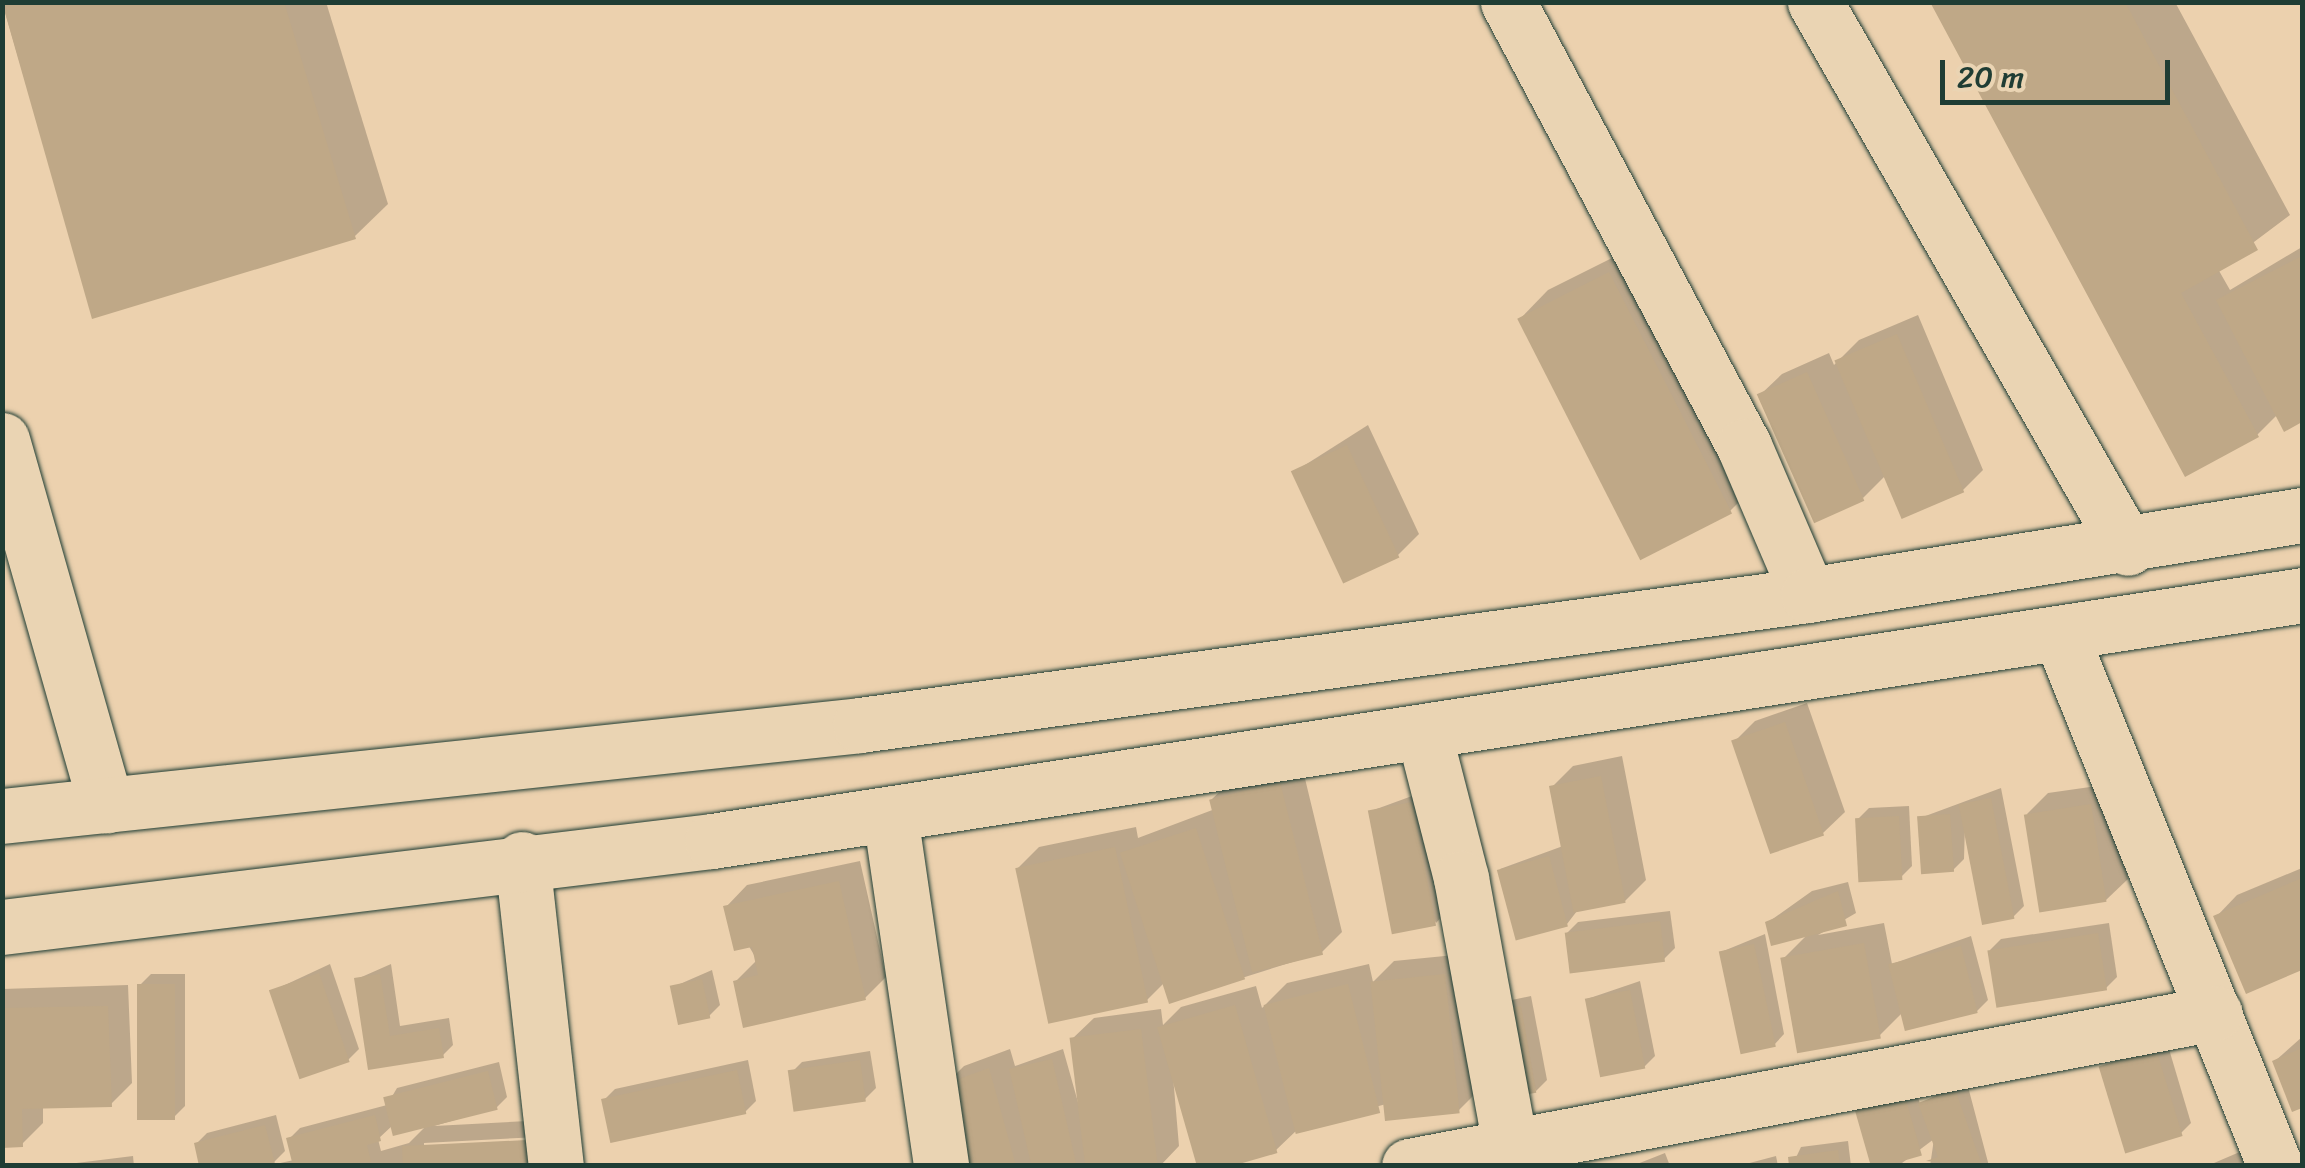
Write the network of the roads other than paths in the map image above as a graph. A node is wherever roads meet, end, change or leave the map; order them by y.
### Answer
1 (1508, 2) edge
2 (1815, 2) edge
3 (2, 440) edge
4 (2302, 516) edge
5 (2128, 548) junction
6 (1808, 595) junction
7 (2302, 595) edge
8 (2061, 636) junction
9 (1424, 734) junction
10 (106, 806) junction
11 (890, 815) junction
12 (2, 816) edge
13 (522, 859) junction
14 (2, 927) edge
15 (2215, 1013) junction
16 (1513, 1158) edge
17 (556, 1166) edge
18 (942, 1166) edge
19 (1409, 1166) edge
20 (2275, 1166) edge

1 - 6 main road
2 - 5 main road
3 - 10 main road
4 - 5 main road
5 - 6 main road
6 - 10 main road
7 - 8 main road
8 - 9 main road
8 - 15 main road
9 - 11 main road
9 - 16 main road
10 - 12 main road
11 - 13 main road
11 - 18 main road
13 - 14 main road
13 - 17 main road
15 - 16 main road
15 - 20 main road
16 - 19 main road

